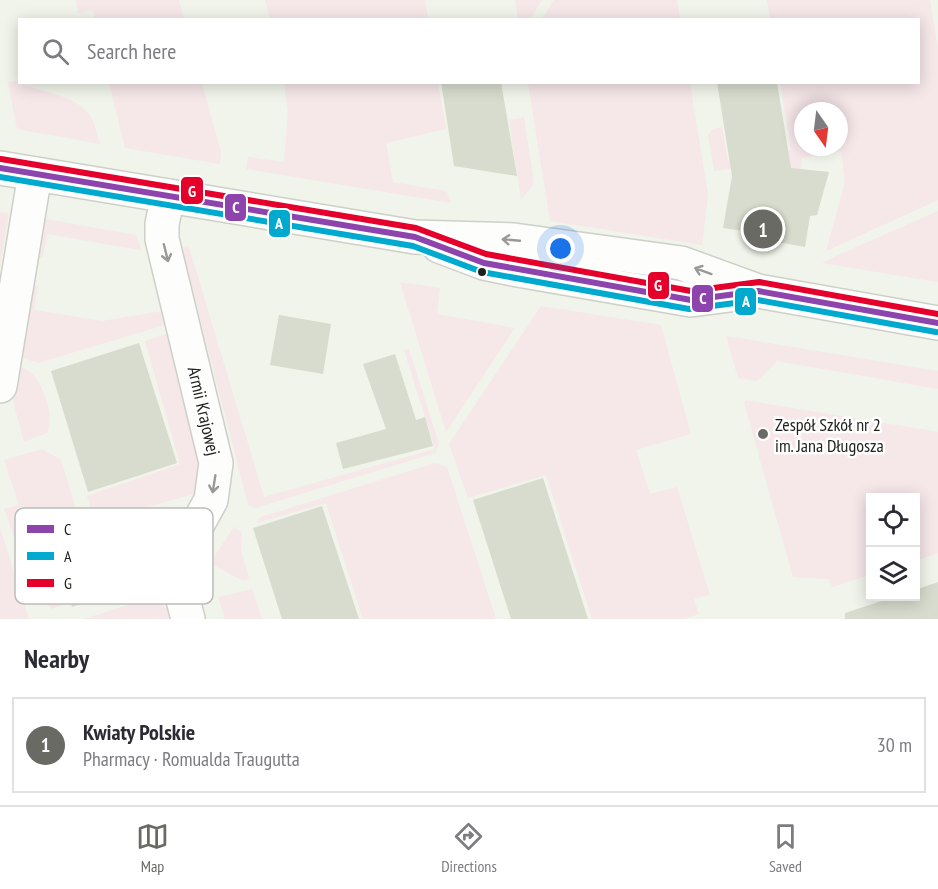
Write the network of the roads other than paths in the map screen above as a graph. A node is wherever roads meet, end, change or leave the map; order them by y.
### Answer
1 (0, 168) edge
2 (35, 174) junction
3 (168, 196) junction
4 (938, 323) edge
5 (0, 386) edge
6 (207, 508) edge
7 (184, 604) edge
8 (188, 619) edge

1 - 2 street
2 - 3 street
2 - 5 street
3 - 4 street
3 -> 6 street, Armii Krajowej
7 -> 8 street, Armii Krajowej

